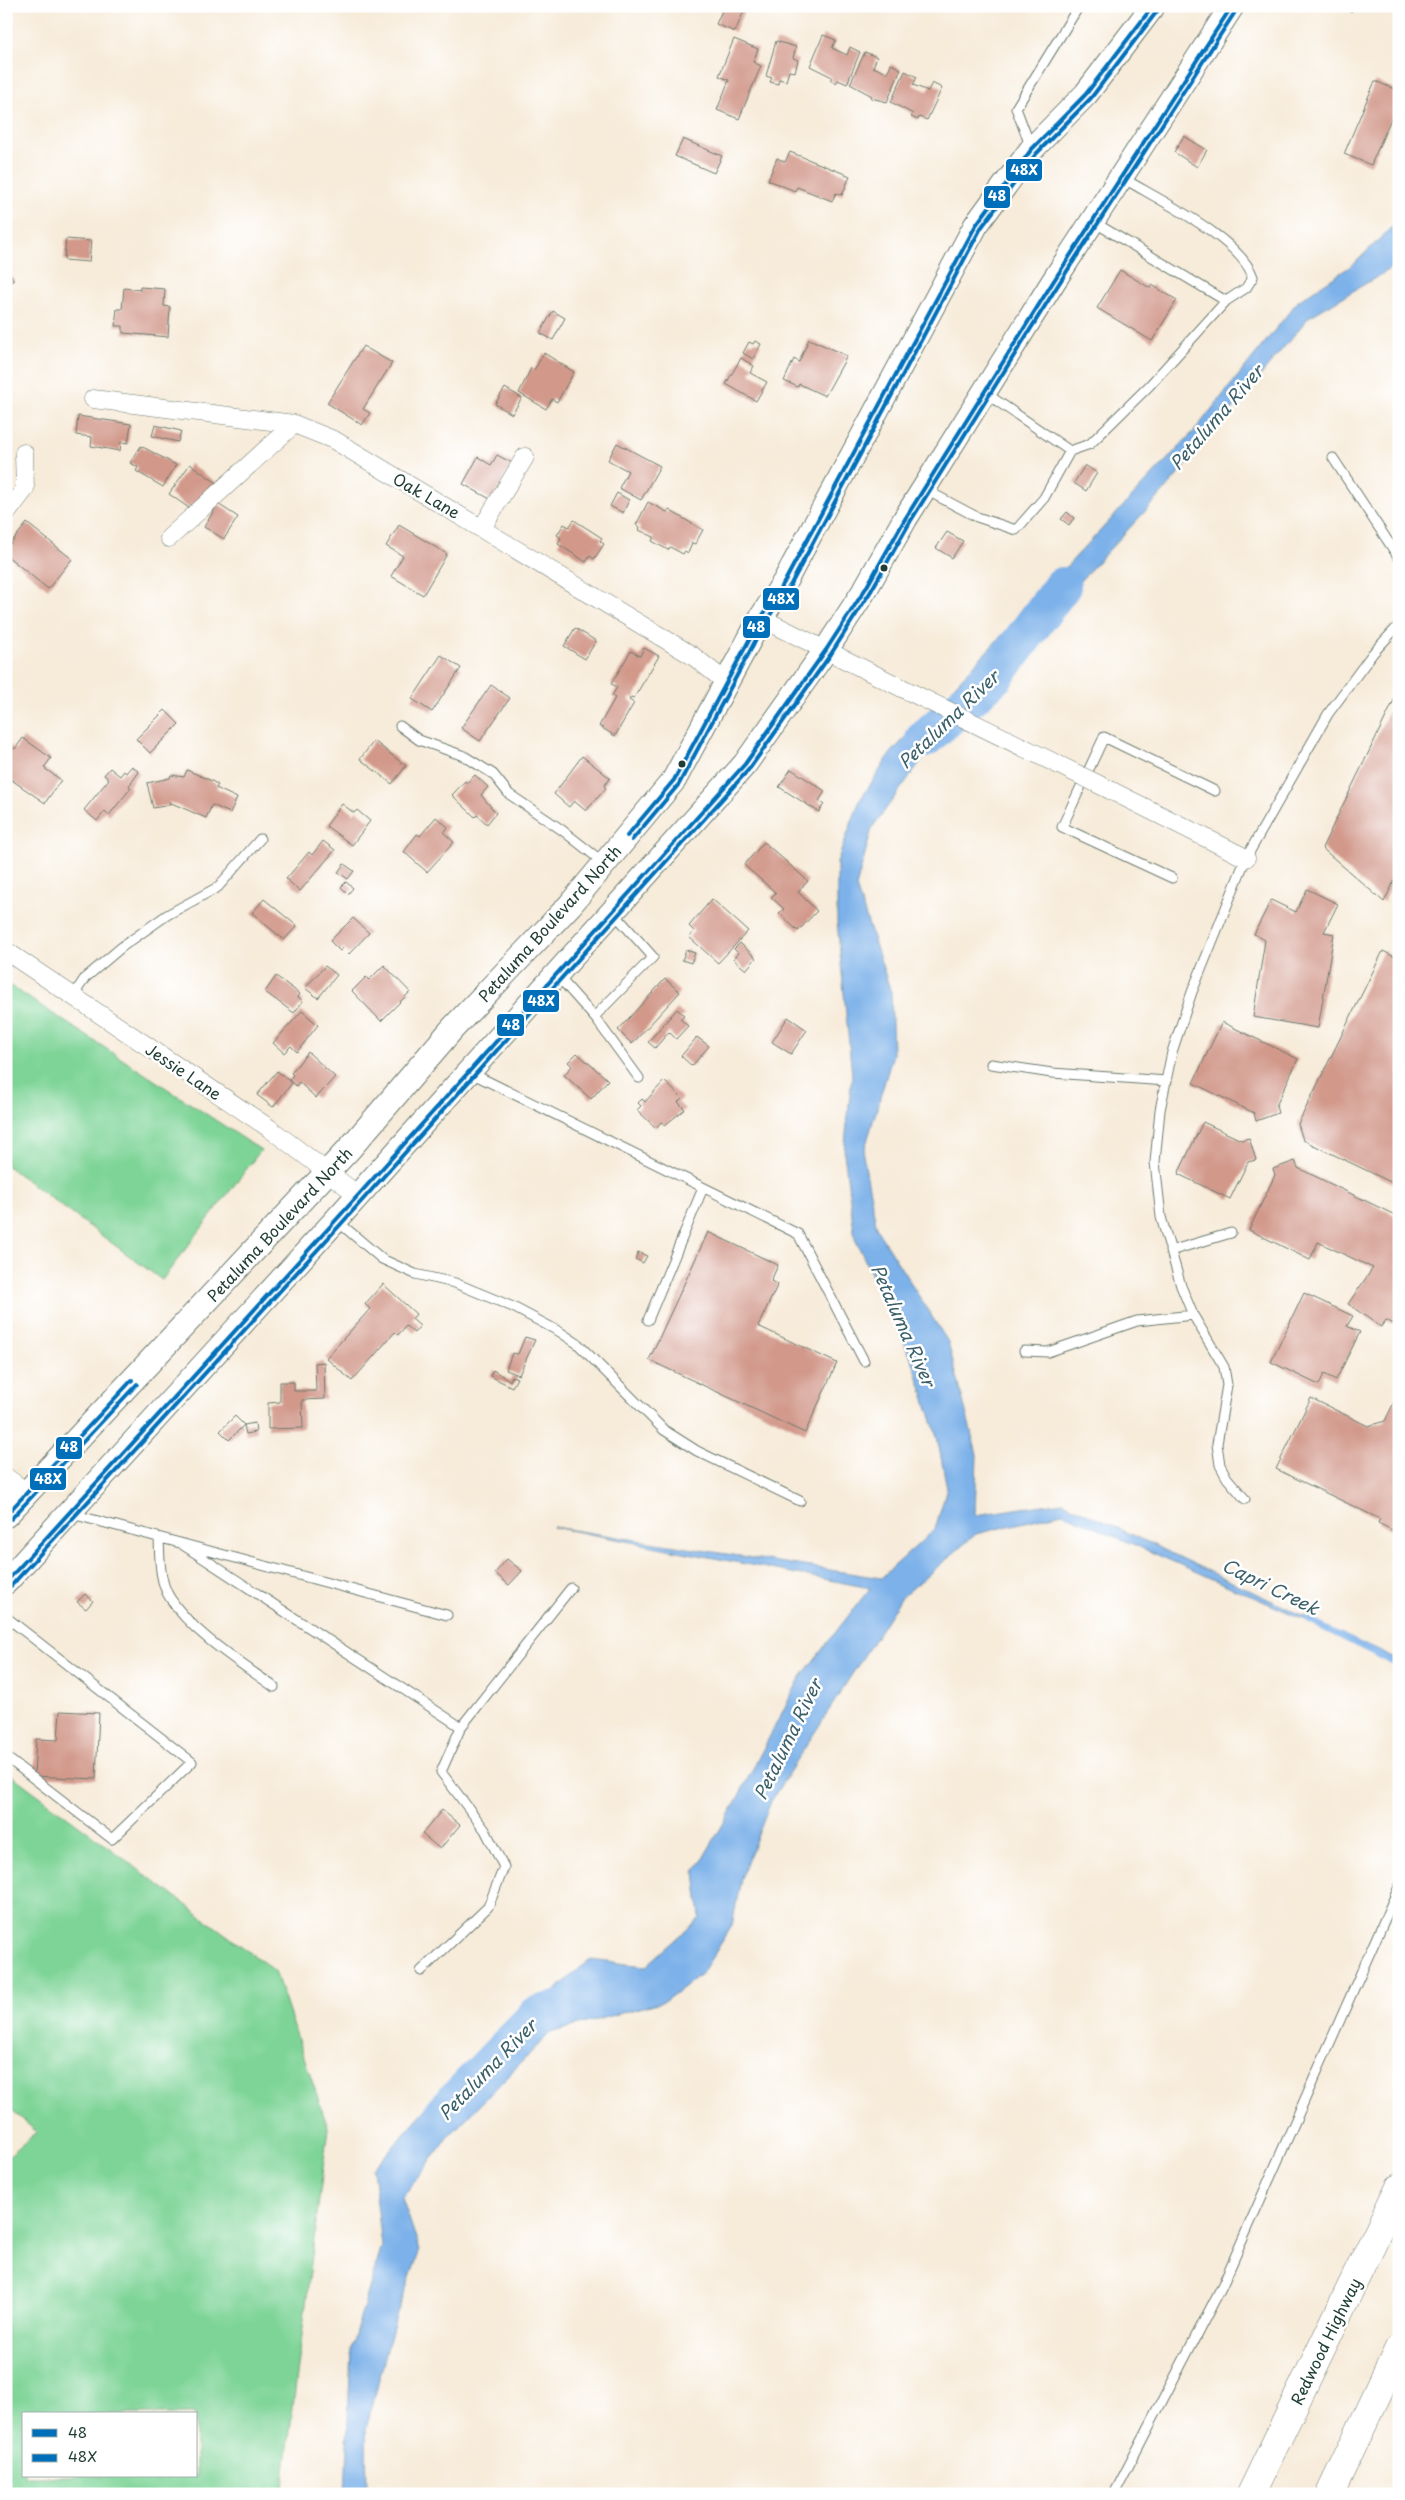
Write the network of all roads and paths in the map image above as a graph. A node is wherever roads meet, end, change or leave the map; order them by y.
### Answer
1 (1079, 6) edge
2 (1153, 6) edge
3 (1232, 6) edge
4 (1031, 150) junction
5 (1121, 177) junction
6 (1092, 222) junction
7 (1226, 301) junction
8 (984, 392) junction
9 (93, 399) dead end
10 (294, 424) junction
11 (1070, 451) junction
12 (24, 453) dead end
13 (526, 458) dead end
14 (1333, 458) dead end
15 (924, 489) junction
16 (6, 514) edge
17 (482, 528) junction
18 (169, 538) dead end
19 (1399, 558) edge
20 (761, 618) junction
21 (1399, 625) edge
22 (826, 650) junction
23 (726, 682) junction
24 (400, 726) dead end
25 (1215, 792) dead end
26 (260, 839) dead end
27 (1246, 858) junction
28 (604, 864) junction
29 (1172, 878) dead end
30 (612, 911) junction
31 (6, 951) edge
32 (556, 974) junction
33 (73, 996) junction
34 (594, 1017) junction
35 (990, 1064) dead end
36 (468, 1072) junction
37 (639, 1078) dead end
38 (1167, 1080) junction
39 (328, 1172) junction
40 (703, 1188) junction
41 (358, 1195) junction
42 (336, 1220) junction
43 (1231, 1233) dead end
44 (1170, 1252) junction
45 (1193, 1315) junction
46 (648, 1320) dead end
47 (1024, 1350) dead end
48 (864, 1361) dead end
49 (6, 1477) edge
50 (26, 1492) junction
51 (1245, 1499) dead end
52 (800, 1502) dead end
53 (70, 1513) junction
54 (6, 1515) edge
55 (159, 1538) junction
56 (183, 1545) junction
57 (6, 1582) edge
58 (571, 1588) dead end
59 (447, 1615) dead end
60 (6, 1617) edge
61 (274, 1687) dead end
62 (461, 1727) junction
63 (6, 1757) edge
64 (1399, 1887) edge
65 (421, 1971) dead end
66 (1399, 2188) edge
67 (1399, 2348) edge
68 (1114, 2494) edge
69 (1252, 2494) edge
70 (1330, 2494) edge

1 - 4 lane
2 - 4 main road, Petaluma Boulevard North
3 - 5 main road
4 - 20 main road, Petaluma Boulevard North
5 - 6 main road
5 - 7 lane
6 - 7 lane
6 - 8 main road
7 - 11 lane
8 - 11 lane
8 - 15 main road
9 - 10 street, Oak Lane
10 - 17 street, Oak Lane
10 - 18 street
11 - 15 lane
12 - 16 street
13 - 17 street
14 - 19 lane
15 - 22 main road
17 - 23 street, Oak Lane
20 - 22 street
20 - 23 main road, Petaluma Boulevard North
21 - 27 lane
22 - 27 street, bridge
22 - 30 main road
23 - 28 main road, Petaluma Boulevard North
24 - 28 lane
25 - 29 lane
26 - 33 lane
27 - 38 lane
28 - 39 main road, Petaluma Boulevard North
30 - 32 main road
30 - 34 lane
31 - 33 street, Jessie Lane
32 - 34 lane
32 - 36 main road
33 - 39 street, Jessie Lane
34 - 37 lane
35 - 38 lane
36 - 40 lane
36 - 41 main road
38 - 44 lane
39 - 41 street, Jessie Lane
39 - 50 main road, Petaluma Boulevard North
40 - 46 lane
40 - 48 lane
41 - 42 main road
42 - 52 lane
42 - 53 main road
43 - 44 lane
44 - 45 lane
45 - 47 lane
45 - 51 lane
49 - 50 street
50 - 54 main road, Petaluma Boulevard North
53 - 55 lane
53 - 57 main road
55 - 56 lane
55 - 61 lane
56 - 59 lane
56 - 62 lane
58 - 62 lane
60 - 63 lane
62 - 65 lane
64 - 68 lane
66 - 69 highway, Redwood Highway
67 - 70 highway

